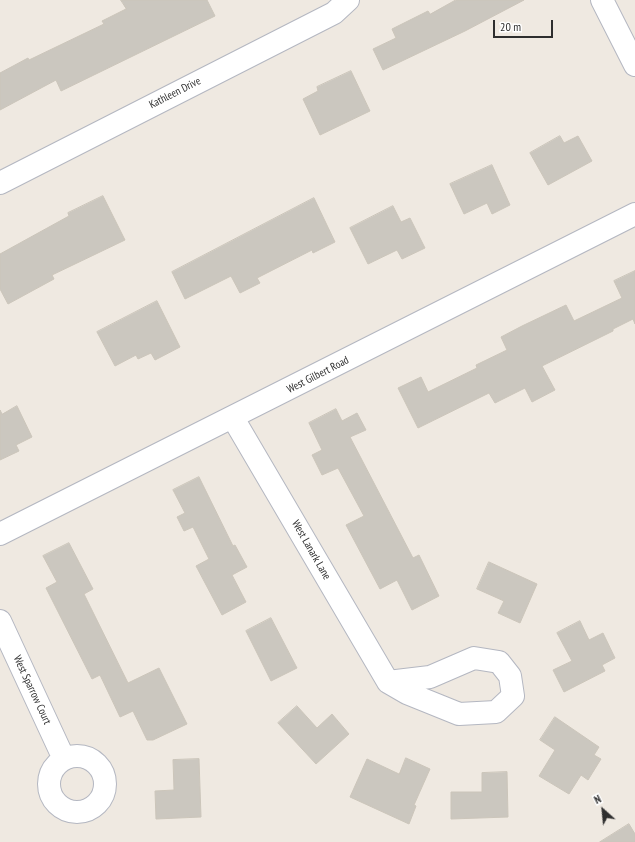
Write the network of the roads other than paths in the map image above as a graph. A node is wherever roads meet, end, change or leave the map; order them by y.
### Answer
1 (348, 0) edge
2 (602, 0) edge
3 (635, 65) edge
4 (0, 183) edge
5 (635, 214) edge
6 (233, 418) junction
7 (0, 534) edge
8 (0, 621) edge
9 (388, 682) junction
10 (64, 759) dead end

1 - 4 street, Kathleen Drive
2 - 3 street
5 - 6 street, West Gilbert Road
6 - 7 street, West Gilbert Road
6 - 9 street, West Lanark Lane
8 - 10 street, West Sparrow Court
9 - 9 street, West Lanark Lane

